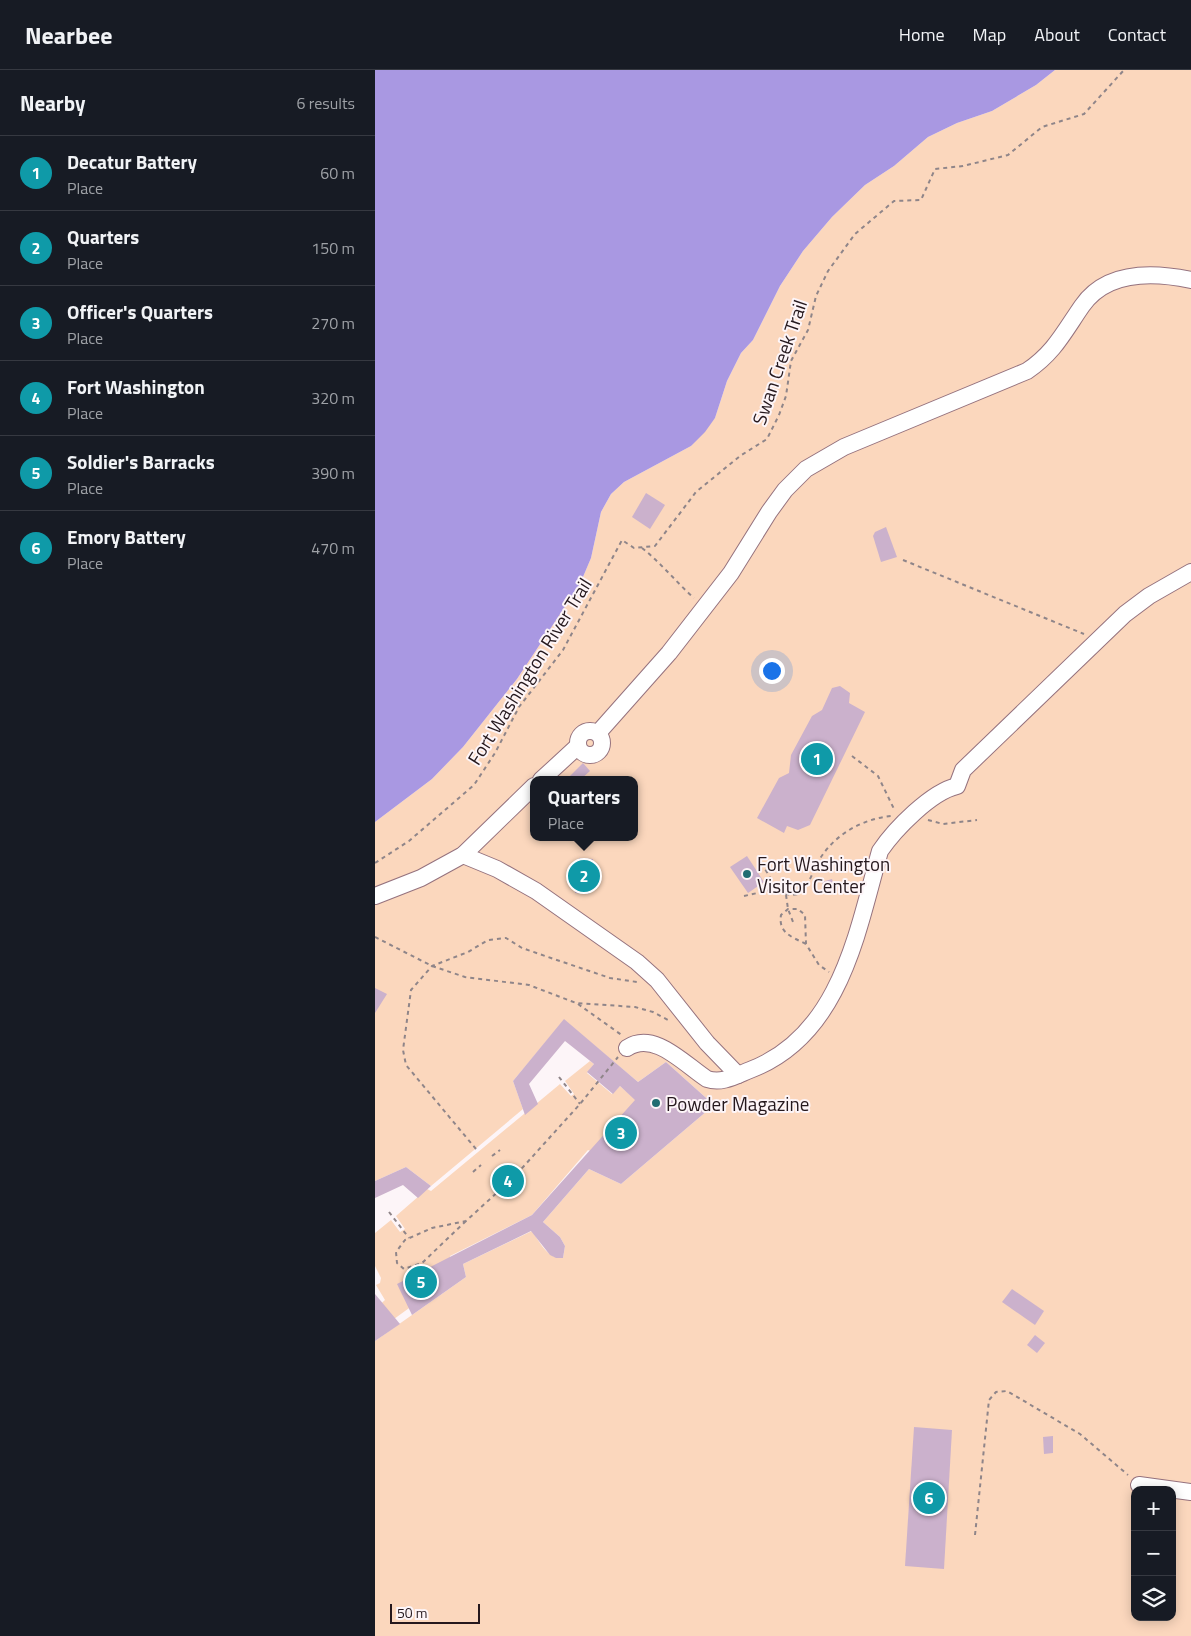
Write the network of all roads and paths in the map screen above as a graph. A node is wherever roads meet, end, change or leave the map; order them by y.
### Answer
1 (1123, 70) edge
2 (1191, 280) edge
3 (642, 548) junction
4 (903, 560) dead end
5 (1191, 572) edge
6 (704, 607) junction
7 (1087, 636) dead end
8 (852, 756) dead end
9 (545, 776) edge
10 (530, 790) edge
11 (911, 817) junction
12 (977, 820) dead end
13 (463, 855) junction
14 (375, 863) edge
15 (761, 863) dead end
16 (776, 889) junction
17 (786, 895) junction
18 (375, 896) edge
19 (744, 896) dead end
20 (788, 909) junction
21 (793, 922) dead end
22 (375, 937) edge
23 (806, 944) junction
24 (432, 966) junction
25 (839, 979) junction
26 (662, 986) junction
27 (576, 1003) junction
28 (671, 1022) dead end
29 (629, 1046) joint
30 (614, 1061) dead end
31 (738, 1075) junction
32 (559, 1078) dead end
33 (580, 1104) junction
34 (476, 1149) dead end
35 (500, 1150) dead end
36 (492, 1156) dead end
37 (481, 1165) dead end
38 (473, 1172) dead end
39 (389, 1212) dead end
40 (467, 1221) junction
41 (409, 1238) junction
42 (1139, 1484) joint
43 (1191, 1492) edge
44 (975, 1535) dead end

1 - 3 path, Swan Creek Trail
2 - 6 lane
3 - 6 path
3 - 14 path, Fort Washington River Trail
4 - 7 path
5 - 11 lane
6 - 9 lane
8 - 17 path
10 - 13 lane
11 - 12 path
11 - 25 lane
13 - 18 lane
13 - 26 lane
15 - 16 path
16 - 17 path
16 - 19 path
17 - 20 path
20 - 21 path
20 - 23 path
20 - 23 path
22 - 24 path
23 - 25 path
24 - 26 path
24 - 27 path
24 - 34 path
25 - 31 lane
26 - 31 lane
27 - 28 path
27 - 29 path
29 - 31 lane
30 - 33 path
32 - 33 path
33 - 40 path
35 - 36 path
37 - 38 path
39 - 41 path
40 - 41 path
40 - 41 path
42 - 43 lane
42 - 44 path

